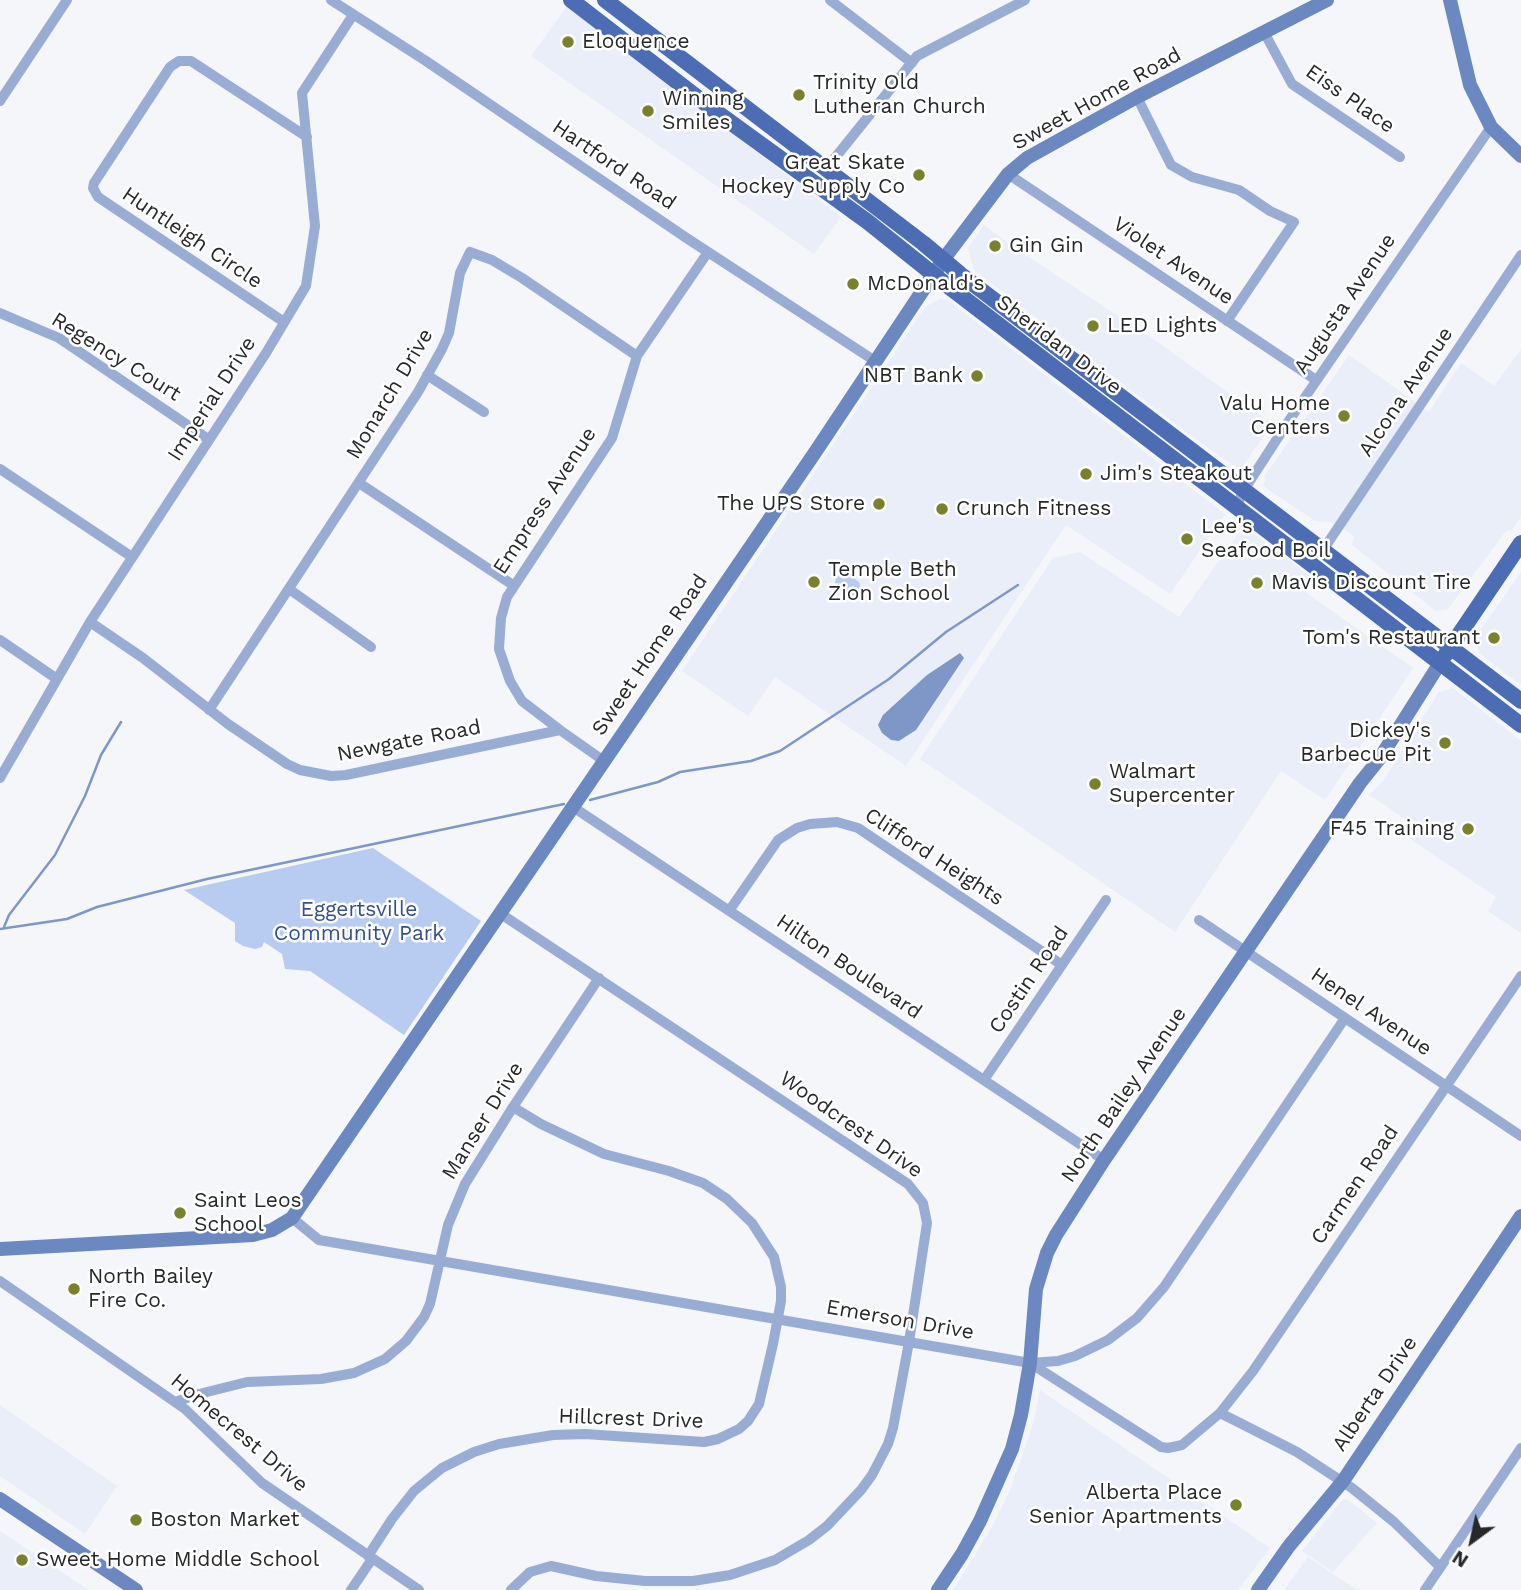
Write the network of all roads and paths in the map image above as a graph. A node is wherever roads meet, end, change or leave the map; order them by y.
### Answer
1 (67, 0) edge
2 (331, 0) edge
3 (570, 0) edge
4 (605, 0) edge
5 (830, 0) edge
6 (1026, 0) edge
7 (1327, 0) edge
8 (1450, 0) edge
9 (353, 15) junction
10 (1264, 32) junction
11 (912, 63) junction
12 (5, 84) edge
13 (1137, 97) junction
14 (0, 101) edge
15 (1491, 127) junction
16 (307, 137) junction
17 (1399, 156) dead end
18 (1521, 156) edge
19 (826, 169) junction
20 (1008, 174) junction
21 (708, 252) junction
22 (1521, 255) edge
23 (943, 260) junction
24 (934, 274) junction
25 (0, 313) edge
26 (1227, 321) junction
27 (284, 322) junction
28 (637, 356) junction
29 (876, 361) junction
30 (427, 376) junction
31 (1316, 380) junction
32 (484, 412) dead end
33 (208, 439) junction
34 (0, 469) edge
35 (359, 483) junction
36 (1244, 490) junction
37 (1236, 507) junction
38 (1521, 543) edge
39 (1323, 550) junction
40 (132, 557) junction
41 (513, 585) junction
42 (289, 589) junction
43 (90, 622) junction
44 (0, 640) edge
45 (371, 647) dead end
46 (1450, 647) junction
47 (1440, 663) junction
48 (57, 679) junction
49 (1521, 701) edge
50 (209, 710) junction
51 (1521, 725) edge
52 (560, 730) junction
53 (604, 761) junction
54 (0, 778) edge
55 (573, 807) junction
56 (1106, 900) dead end
57 (729, 911) junction
58 (500, 914) junction
59 (1199, 919) dead end
60 (1246, 951) junction
61 (1062, 965) junction
62 (1521, 976) edge
63 (599, 978) junction
64 (1345, 1018) junction
65 (984, 1080) junction
66 (1447, 1086) junction
67 (513, 1107) junction
68 (1521, 1136) edge
69 (1104, 1160) junction
70 (1521, 1216) edge
71 (292, 1218) junction
72 (0, 1249) edge
73 (440, 1261) junction
74 (0, 1281) edge
75 (777, 1319) junction
76 (909, 1342) junction
77 (1030, 1363) junction
78 (175, 1402) junction
79 (1220, 1413) junction
80 (1521, 1448) edge
81 (1343, 1481) junction
82 (0, 1499) edge
83 (370, 1557) junction
84 (1440, 1567) junction
85 (706, 1585) edge
86 (512, 1588) edge
87 (136, 1590) edge
88 (351, 1590) edge
89 (419, 1590) edge
90 (938, 1590) edge
91 (1258, 1590) edge
92 (1425, 1590) edge

1 - 12 street
2 - 9 street, Hartford Road
3 - 24 main road, Sheridan Drive
4 - 19 main road, Sheridan Drive
5 - 11 street
6 - 11 street
7 - 10 street, Sweet Home Road
8 - 15 street
9 - 16 street, Imperial Drive
9 - 21 street, Hartford Road
10 - 13 street, Sweet Home Road
10 - 17 street, Eiss Place
11 - 19 street
12 - 14 street
13 - 20 street, Sweet Home Road
13 - 26 street
15 - 18 street
15 - 31 street, Augusta Avenue
16 - 27 street, Imperial Drive
16 - 27 street, Huntleigh Circle
19 - 23 main road, Sheridan Drive
20 - 23 street, Sweet Home Road
20 - 26 street, Violet Avenue
21 - 28 street, Empress Avenue
21 - 29 street, Hartford Road
22 - 39 street, Alcona Avenue
23 - 24 street, Sweet Home Road
23 - 36 main road, Sheridan Drive
24 - 29 street, Sweet Home Road
24 - 37 main road, Sheridan Drive
25 - 33 street, Regency Court
26 - 31 street, Violet Avenue
27 - 33 street, Imperial Drive
28 - 30 street, Monarch Drive
28 - 41 street, Empress Avenue
29 - 53 street, Sweet Home Road
30 - 32 street
30 - 35 street, Monarch Drive
31 - 36 street, Augusta Avenue
33 - 40 street, Imperial Drive
34 - 40 street
35 - 41 street
35 - 42 street, Monarch Drive
36 - 37 street, Augusta Avenue
36 - 39 main road, Sheridan Drive
37 - 47 main road, Sheridan Drive
38 - 46 main road
39 - 46 main road, Sheridan Drive
40 - 43 street, Imperial Drive
41 - 52 street, Empress Avenue
42 - 45 street
42 - 50 street, Monarch Drive
43 - 48 street, Imperial Drive
43 - 50 street, Newgate Road
44 - 48 street
46 - 47 main road
46 - 49 main road, Sheridan Drive
47 - 51 main road, Sheridan Drive
47 - 60 street, North Bailey Avenue
48 - 54 street, Imperial Drive
50 - 52 street, Newgate Road
52 - 53 street
53 - 55 street, Sweet Home Road
55 - 57 street, Hilton Boulevard
55 - 58 street, Sweet Home Road
56 - 61 street, Costin Road
57 - 61 street, Clifford Heights
57 - 65 street, Hilton Boulevard
58 - 63 street, Woodcrest Drive
58 - 71 street, Sweet Home Road
59 - 60 street, Henel Avenue
60 - 64 street, Henel Avenue
60 - 69 street, North Bailey Avenue
61 - 65 street, Costin Road
62 - 66 street, Carmen Road
63 - 67 street, Manser Drive
63 - 76 street, Woodcrest Drive
64 - 66 street, Henel Avenue
64 - 77 street, Emerson Drive
65 - 69 street, Hilton Boulevard
66 - 68 street, Henel Avenue
66 - 79 street, Carmen Road
67 - 73 street, Manser Drive
67 - 75 street, Hillcrest Drive
69 - 77 street, North Bailey Avenue
70 - 81 street, Alberta Drive
71 - 72 street
71 - 73 street, Emerson Drive
73 - 75 street, Emerson Drive
73 - 78 street, Manser Drive
74 - 78 street, Homecrest Drive
75 - 76 street, Emerson Drive
75 - 83 street, Hillcrest Drive
76 - 77 street, Emerson Drive
76 - 85 street, Woodcrest Drive
77 - 79 street, Carmen Road
77 - 90 street, North Bailey Avenue
78 - 83 street, Homecrest Drive
79 - 81 street
80 - 84 street
81 - 84 street
81 - 91 street, Alberta Drive
82 - 87 street
83 - 88 street, Hillcrest Drive
83 - 89 street, Homecrest Drive
84 - 92 street
85 - 86 street, Woodcrest Drive

